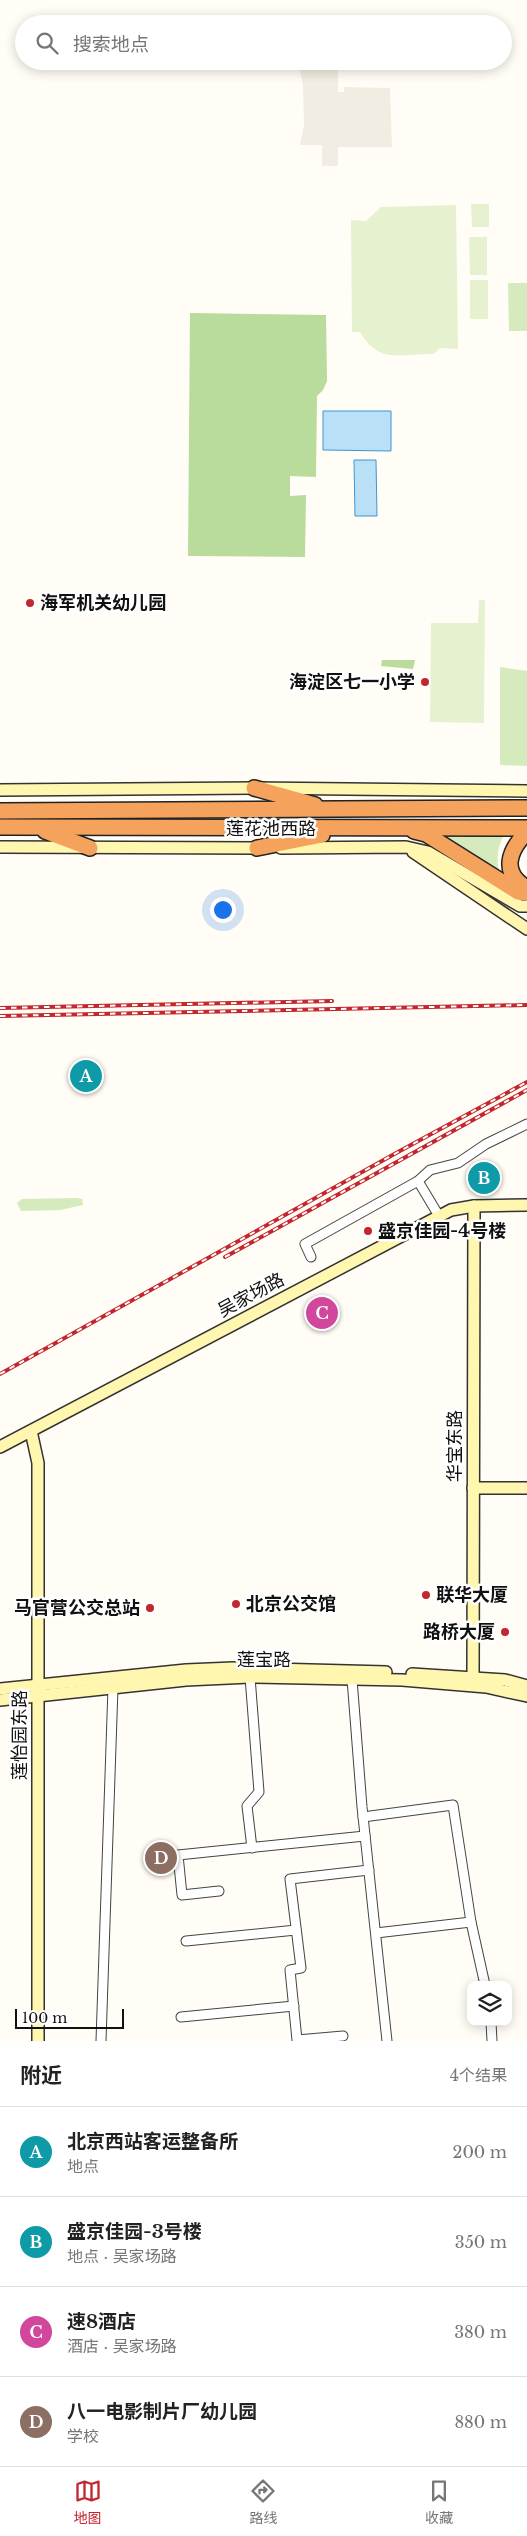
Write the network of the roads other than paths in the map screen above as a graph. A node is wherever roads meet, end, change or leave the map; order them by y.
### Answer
1 (254, 788) junction
2 (0, 790) edge
3 (527, 790) edge
4 (527, 808) edge
5 (0, 811) edge
6 (333, 811) junction
7 (0, 827) edge
8 (34, 827) junction
9 (403, 827) junction
10 (350, 828) junction
11 (527, 828) edge
12 (527, 832) edge
13 (0, 847) edge
14 (406, 847) junction
15 (90, 848) junction
16 (257, 848) junction
17 (527, 888) edge
18 (527, 894) edge
19 (527, 906) edge
20 (527, 929) edge
21 (527, 1124) edge
22 (418, 1181) junction
23 (527, 1205) edge
24 (474, 1206) junction
25 (440, 1216) junction
26 (311, 1257) dead end
27 (31, 1431) junction
28 (0, 1447) edge
29 (472, 1488) junction
30 (527, 1488) edge
31 (250, 1677) junction
32 (352, 1678) junction
33 (474, 1682) junction
34 (527, 1686) edge
35 (113, 1687) junction
36 (0, 1689) edge
37 (38, 1690) junction
38 (527, 1696) edge
39 (0, 1700) edge
40 (363, 1817) junction
41 (365, 1836) junction
42 (252, 1848) junction
43 (369, 1870) junction
44 (219, 1891) dead end
45 (471, 1922) junction
46 (296, 1930) junction
47 (376, 1933) junction
48 (186, 1941) dead end
49 (484, 1981) edge
50 (294, 2006) junction
51 (181, 2017) dead end
52 (491, 2026) edge
53 (344, 2036) dead end
54 (38, 2041) edge
55 (102, 2041) edge
56 (387, 2041) edge
57 (489, 2041) edge

1 - 2 street
1 - 3 street
1 - 6 highway
4 - 6 highway, 莲花池西路
5 - 6 highway, 莲花池西路
7 - 8 highway, 莲花池西路
8 - 10 highway, 莲花池西路
8 - 15 highway
9 - 10 highway, 莲花池西路
9 - 11 highway, 莲花池西路
9 - 18 highway
10 - 16 highway
12 - 17 highway
13 - 15 street, 莲花池西路
14 - 16 street, 莲花池西路
14 - 19 street, 莲花池西路
14 - 20 street
15 - 16 street, 莲花池西路
21 - 22 street
22 - 25 street
22 - 26 street
23 - 24 street, 吴家场路
24 - 25 street, 吴家场路
24 - 29 street, 华宝东路
25 - 27 street, 吴家场路
27 - 28 street, 吴家场路
27 - 37 street, 莲怡园东路
29 - 30 street
29 - 33 street, 华宝东路
31 - 32 street, 莲宝路
31 - 35 street, 莲宝路
31 - 42 street
32 - 33 street, 莲宝路
32 - 40 street
33 - 34 street, 莲宝路
33 - 37 street, 莲宝路
33 - 38 street, 莲宝路
35 - 37 street, 莲宝路
35 - 55 street
36 - 37 street, 莲宝路
37 - 39 street, 莲宝路
37 - 54 street, 莲怡园东路
40 - 41 street
40 - 45 street
41 - 42 street
41 - 43 street
42 - 44 street
43 - 46 street
43 - 47 street
45 - 47 street
45 - 49 street
46 - 48 street
46 - 50 street
47 - 56 street
50 - 51 street
50 - 53 street
52 - 57 street

